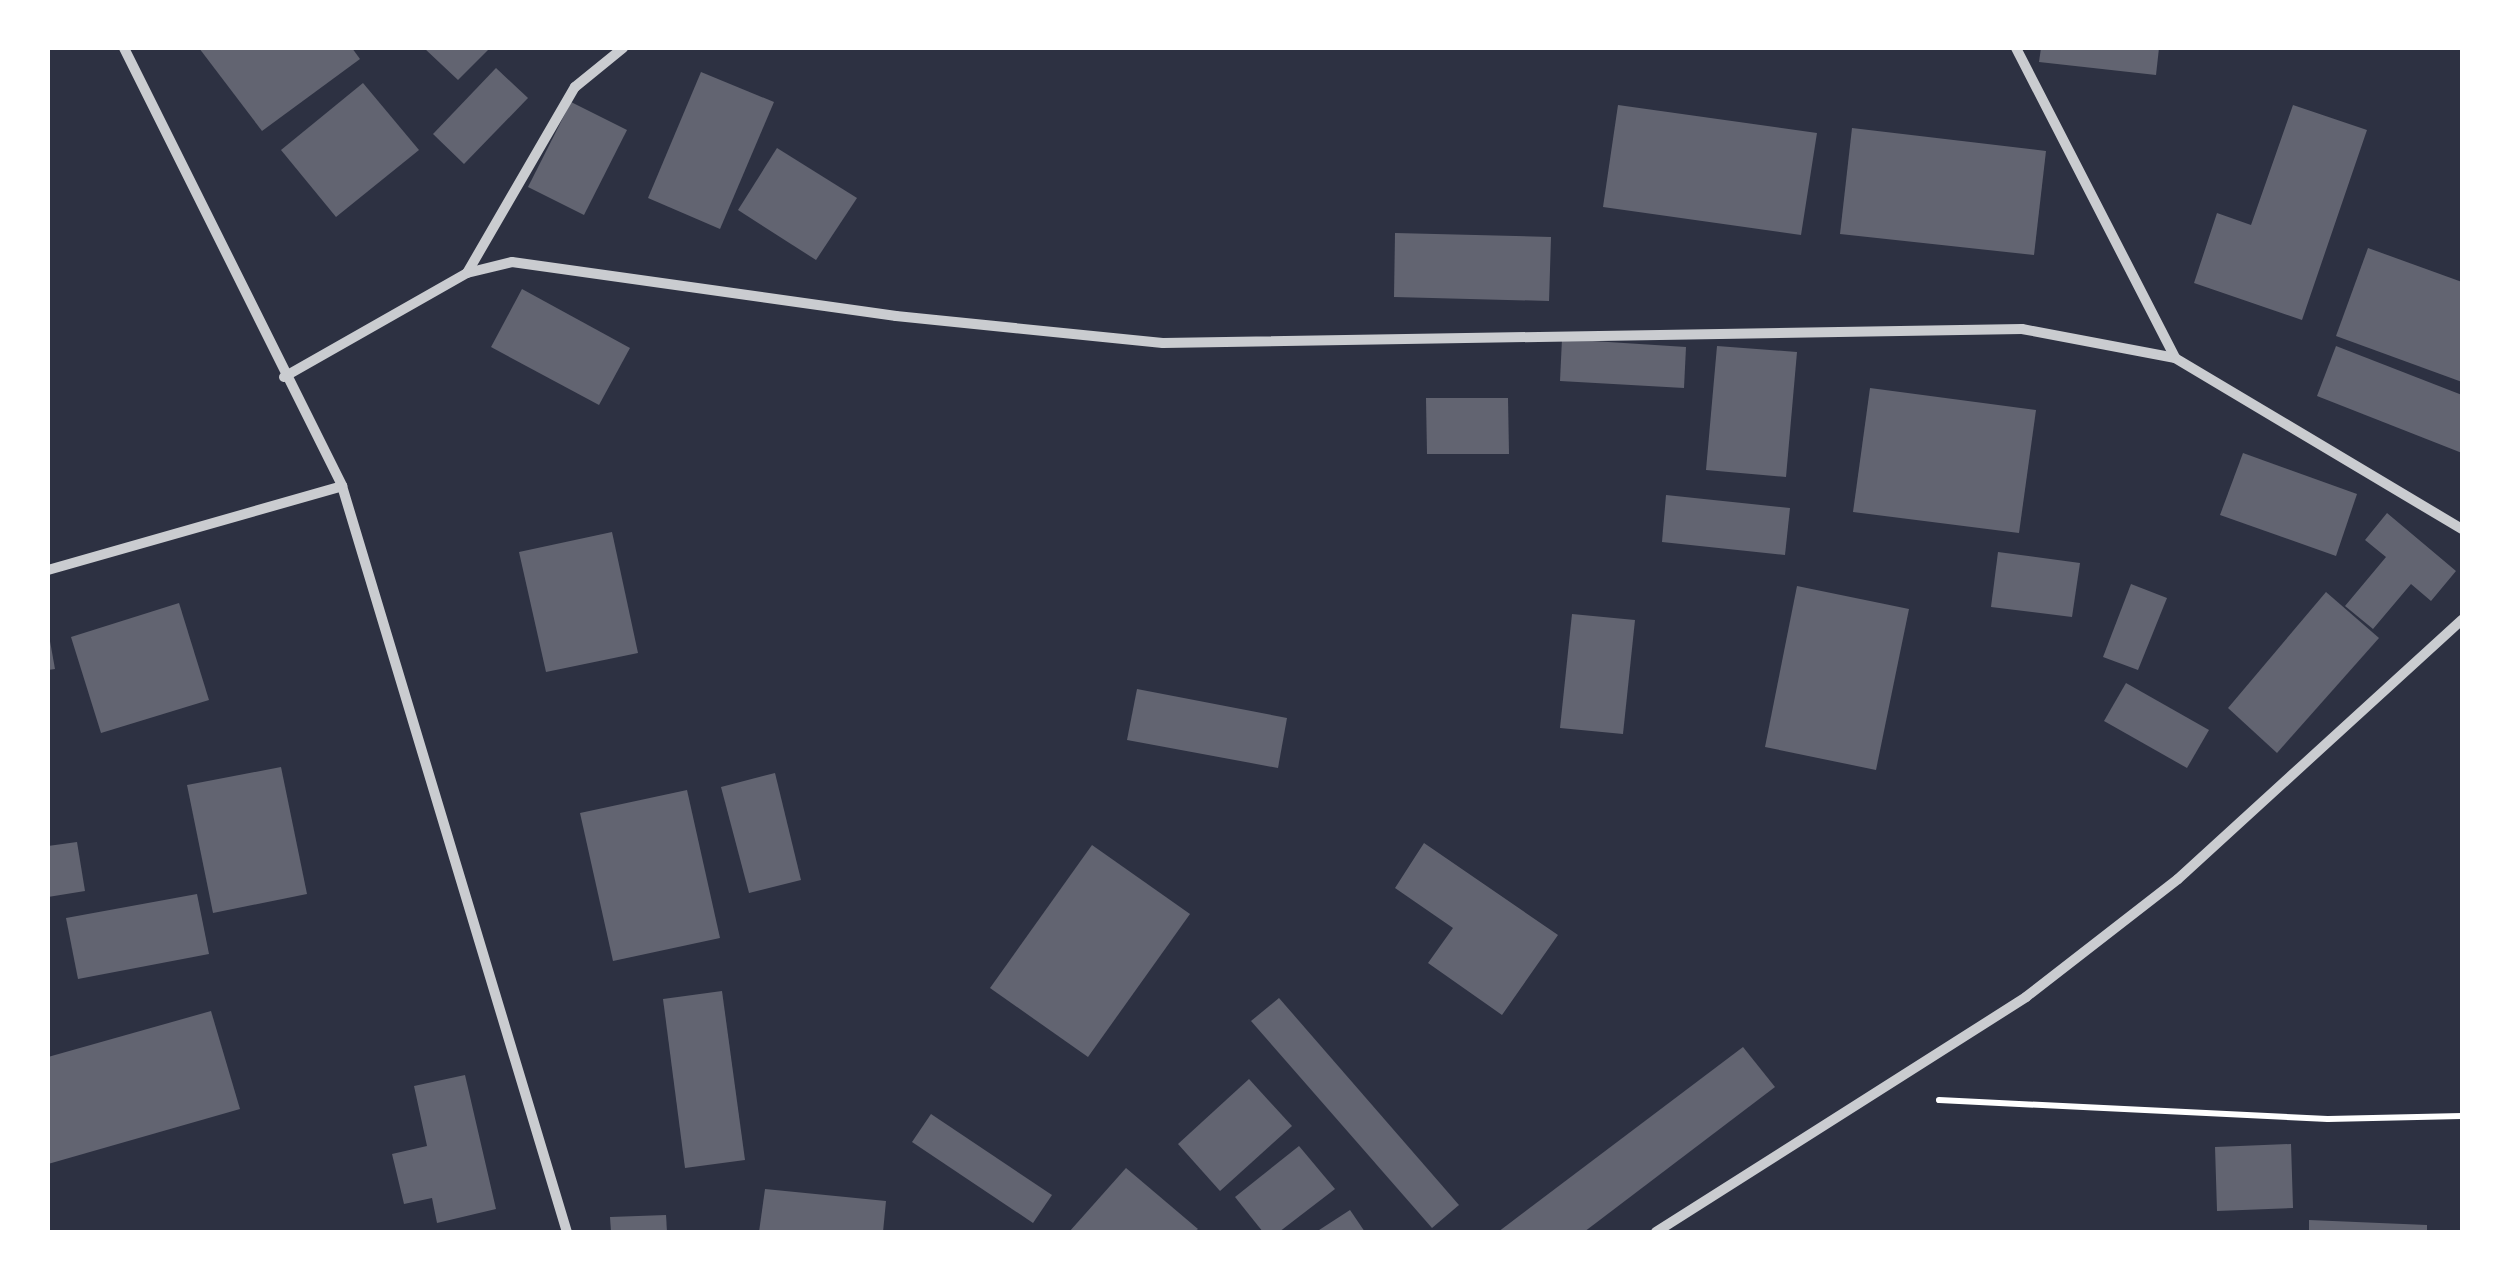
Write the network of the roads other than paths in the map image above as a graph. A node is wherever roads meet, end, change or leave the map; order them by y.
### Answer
1 (124, 48) edge
2 (623, 48) edge
3 (2016, 48) edge
4 (467, 273) junction
5 (2175, 358) junction
6 (284, 377) junction
7 (342, 486) junction
8 (2462, 529) edge
9 (48, 570) edge
10 (2462, 620) edge
11 (567, 1232) edge
12 (1656, 1232) edge

1 - 6 street
2 - 4 street
3 - 5 street
4 - 5 street
4 - 6 street
5 - 8 street
6 - 7 street
7 - 9 street
7 - 11 street
10 - 12 street

